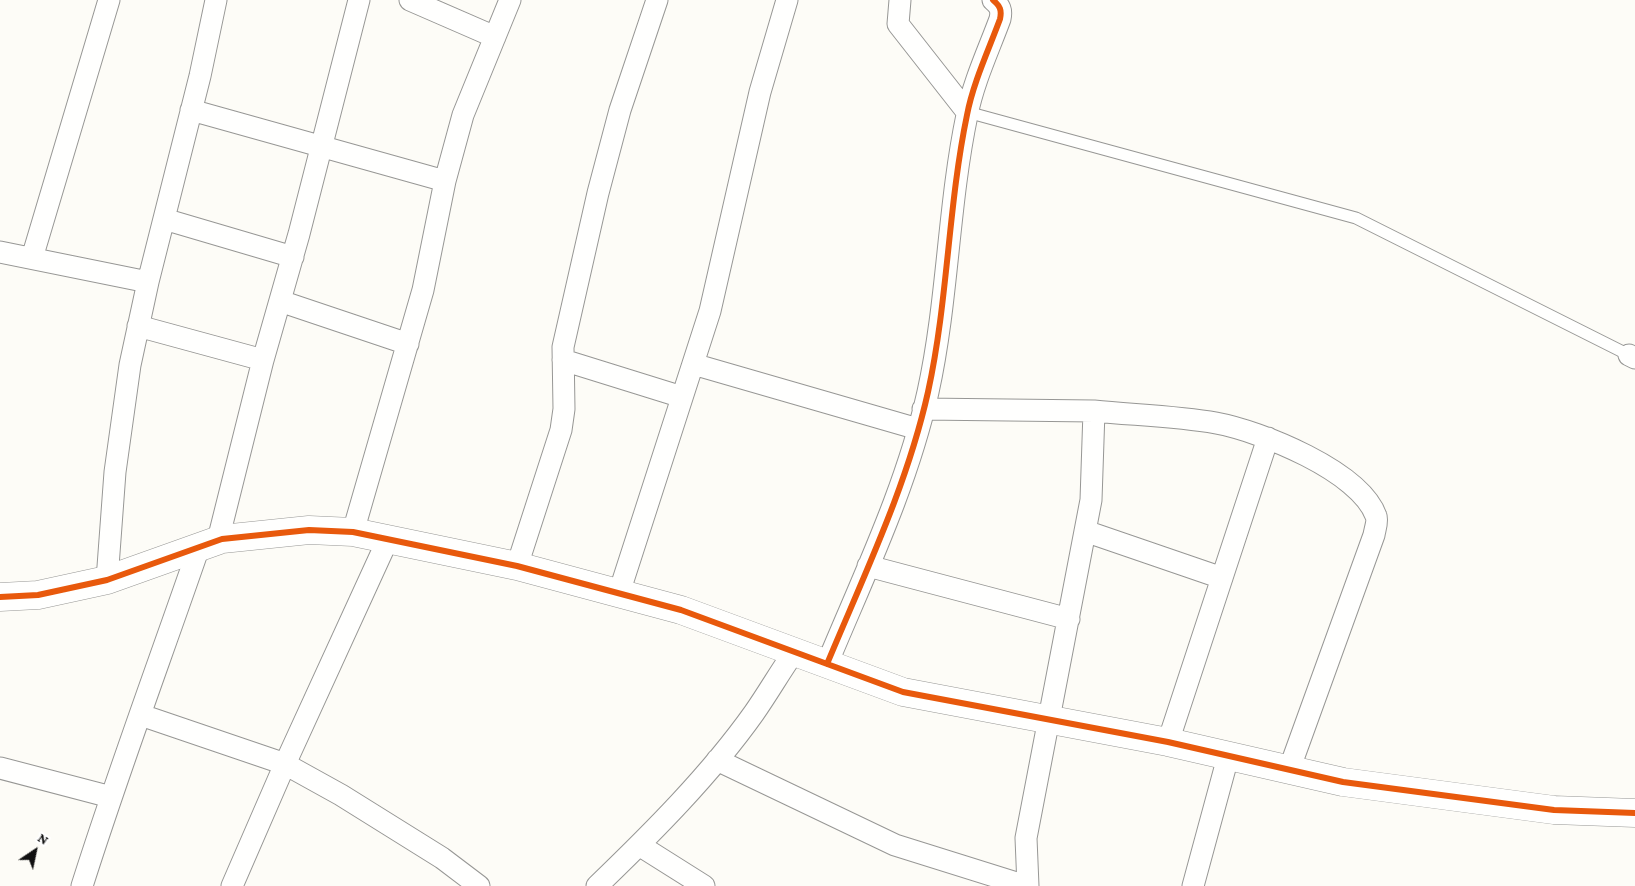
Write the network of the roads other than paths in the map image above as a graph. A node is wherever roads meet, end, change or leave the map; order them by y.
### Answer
1 (109, 0) edge
2 (216, 0) edge
3 (359, 0) edge
4 (410, 0) edge
5 (510, 0) edge
6 (657, 0) edge
7 (787, 0) edge
8 (900, 0) edge
9 (993, 0) edge
10 (495, 37) junction
11 (191, 110) junction
12 (967, 112) junction
13 (322, 146) junction
14 (446, 181) junction
15 (164, 218) junction
16 (0, 252) edge
17 (293, 257) junction
18 (32, 258) junction
19 (148, 282) junction
20 (280, 300) junction
21 (138, 326) junction
22 (408, 344) junction
23 (1633, 355) edge
24 (263, 360) junction
25 (563, 360) junction
26 (693, 364) junction
27 (682, 397) junction
28 (1094, 411) junction
29 (920, 419) junction
30 (1268, 438) junction
31 (1085, 531) junction
32 (353, 532) junction
33 (388, 539) junction
34 (209, 544) junction
35 (517, 566) junction
36 (868, 566) junction
37 (1222, 578) junction
38 (107, 580) junction
39 (619, 593) junction
40 (0, 597) edge
41 (1069, 619) junction
42 (794, 652) junction
43 (827, 664) junction
44 (141, 715) junction
45 (1050, 719) junction
46 (1168, 742) junction
47 (1228, 757) junction
48 (717, 760) junction
49 (285, 764) junction
50 (0, 768) edge
51 (1289, 770) junction
52 (110, 797) junction
53 (1635, 813) edge
54 (639, 845) junction
55 (82, 886) edge
56 (232, 886) edge
57 (479, 886) edge
58 (597, 886) edge
59 (704, 886) edge
60 (1027, 886) edge
61 (1193, 886) edge

1 - 18 street
2 - 11 street
3 - 13 street
4 - 10 street
5 - 10 street
6 - 25 street
7 - 26 street
8 - 12 street
9 - 12 street
10 - 14 street
11 - 13 street
11 - 15 street
12 - 23 lane
12 - 29 street
13 - 14 street
13 - 17 street
14 - 22 street
15 - 17 street
15 - 19 street
16 - 18 street
17 - 20 street
18 - 19 street
19 - 21 street
20 - 22 street
20 - 24 street
21 - 24 street
21 - 38 street
22 - 32 street
24 - 34 street
25 - 27 street
25 - 35 street
26 - 27 street
26 - 29 street
27 - 39 street
28 - 29 street
28 - 30 street
28 - 31 street
29 - 36 street
30 - 37 street
30 - 51 street
31 - 37 street
31 - 41 street
32 - 33 street
32 - 34 street
33 - 35 street
33 - 49 street
34 - 38 street
34 - 44 street
35 - 39 street
36 - 41 street
36 - 43 street
37 - 46 street
38 - 40 street
39 - 42 street
41 - 45 street
42 - 43 street
42 - 48 street
43 - 45 street
44 - 49 street
44 - 52 street
45 - 46 street
45 - 60 street
46 - 47 street
47 - 51 street
47 - 61 street
48 - 54 street
48 - 60 street
49 - 56 street
49 - 57 street
50 - 52 street
51 - 53 street
52 - 55 street
54 - 58 street
54 - 59 street

